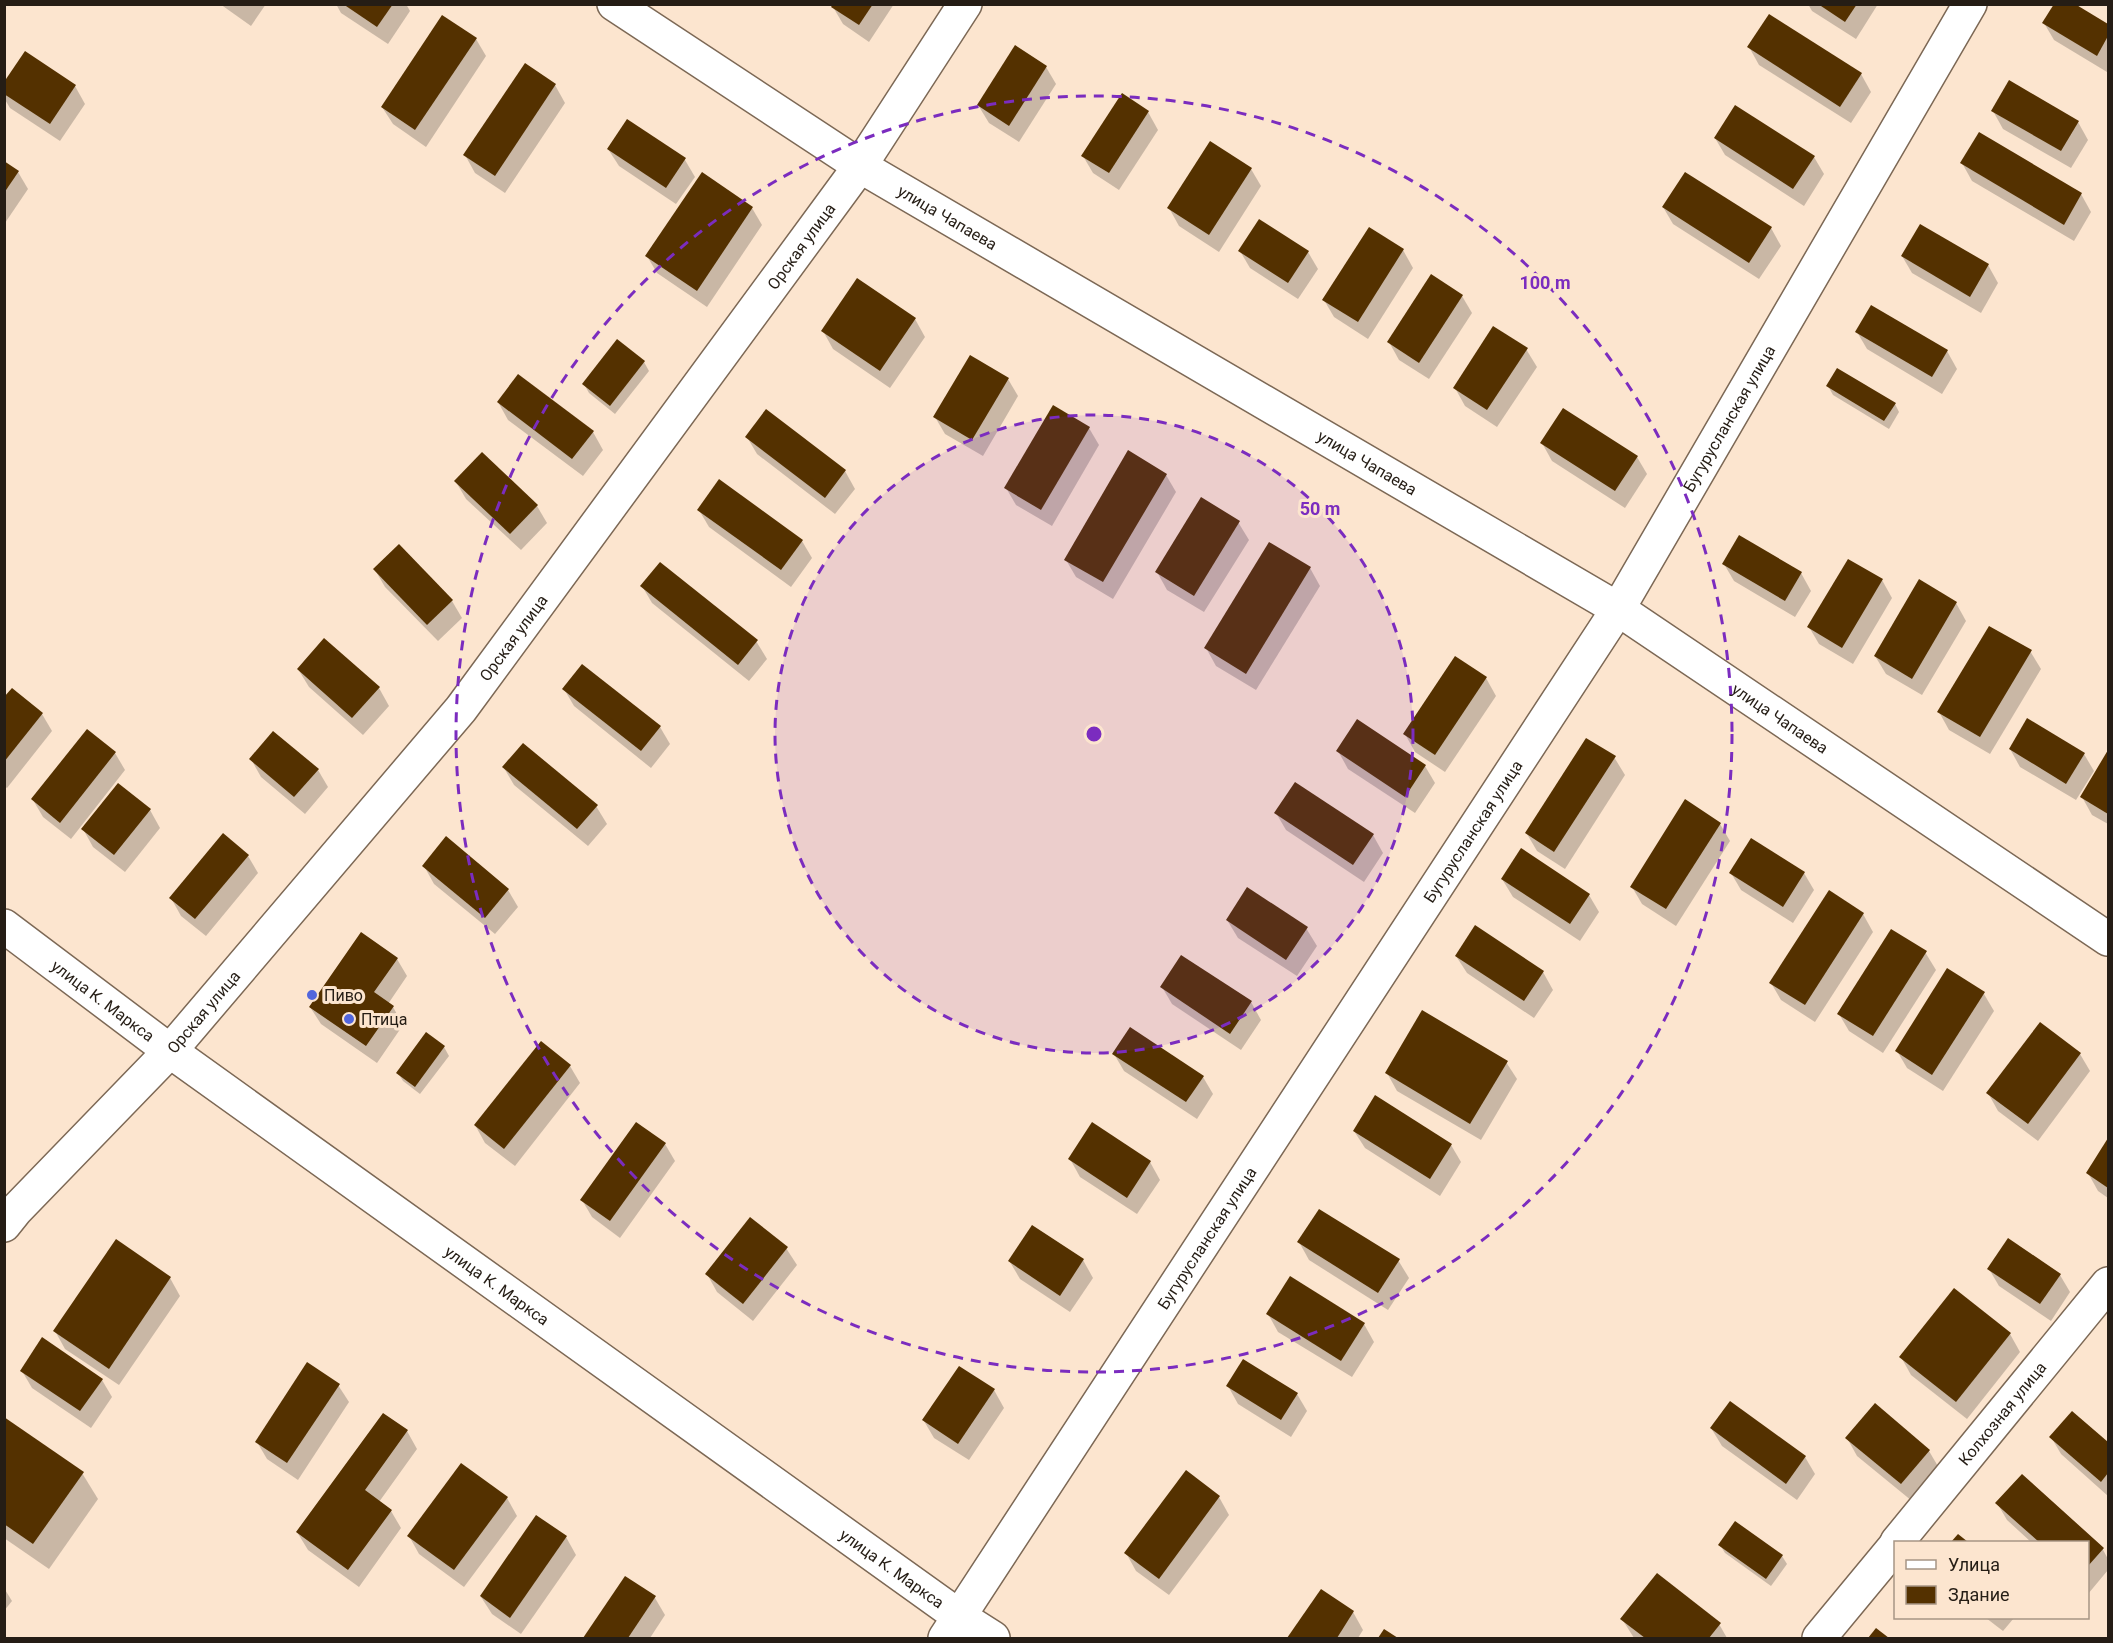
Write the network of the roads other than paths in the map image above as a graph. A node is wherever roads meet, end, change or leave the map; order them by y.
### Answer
1 (614, 4) edge
2 (965, 4) edge
3 (1970, 4) edge
4 (860, 166) junction
5 (1618, 609) junction
6 (4, 926) edge
7 (2109, 939) edge
8 (170, 1051) junction
9 (4, 1224) edge
10 (2109, 1284) edge
11 (1898, 1541) edge
12 (1894, 1546) edge
13 (952, 1628) edge
14 (993, 1638) edge
15 (1819, 1638) edge

1 - 4 street, улица Чапаева
2 - 4 street, Орская улица
3 - 5 street, Бугурусланская улица
4 - 5 street, улица Чапаева
4 - 8 street, Орская улица
5 - 7 street, улица Чапаева
5 - 13 street, Бугурусланская улица
6 - 8 street, улица К. Маркса
8 - 9 street, Орская улица
8 - 13 street, улица К. Маркса
10 - 11 street, Колхозная улица
12 - 15 street, Колхозная улица
13 - 14 street, улица К. Маркса

